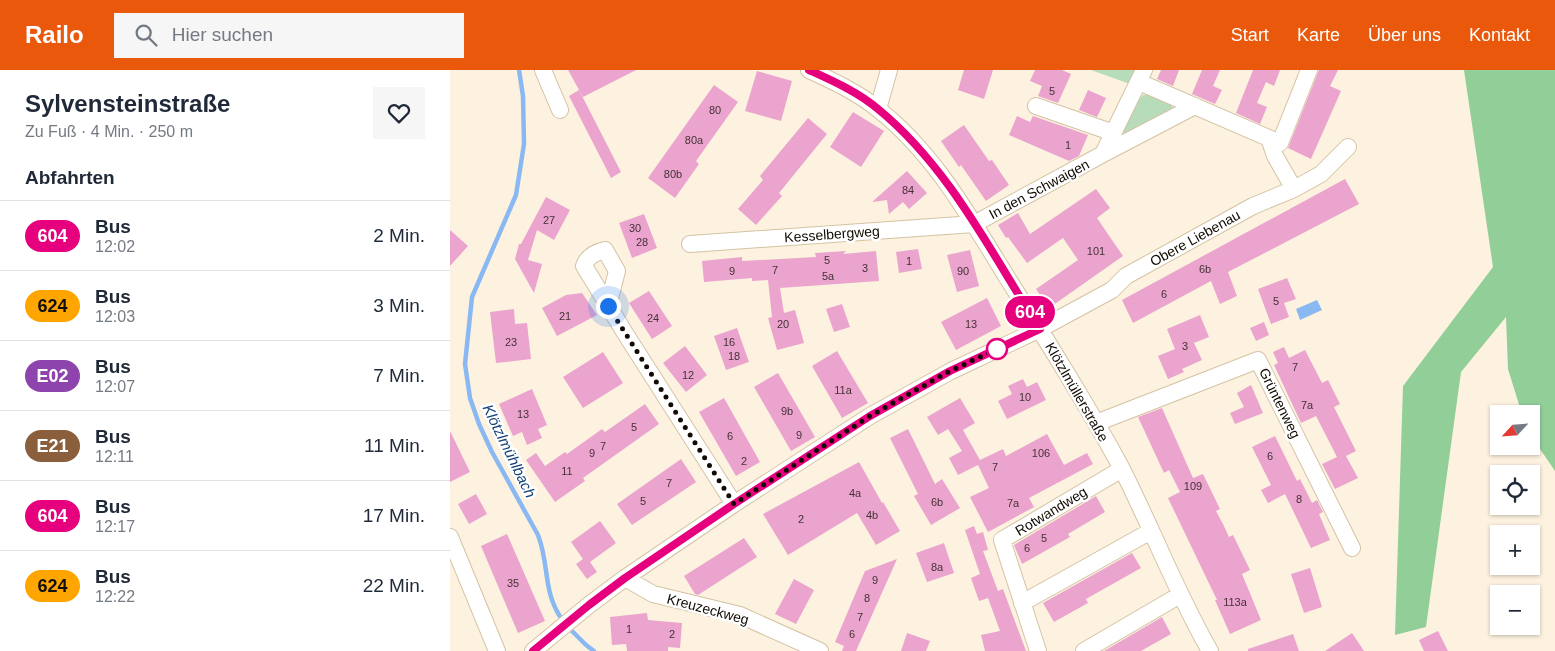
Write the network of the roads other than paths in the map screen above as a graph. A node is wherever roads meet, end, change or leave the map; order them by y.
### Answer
1 (543, 70) edge
2 (809, 70) edge
3 (889, 70) edge
4 (1309, 70) edge
5 (832, 75) edge
6 (1142, 76) edge
7 (1036, 106) dead end
8 (1195, 106) junction
9 (878, 109) junction
10 (560, 110) dead end
11 (1114, 133) junction
12 (1269, 138) junction
13 (1348, 147) dead end
14 (1104, 154) junction
15 (1294, 189) junction
16 (974, 224) junction
17 (690, 244) dead end
18 (608, 306) dead end
19 (1040, 329) junction
20 (1096, 423) junction
21 (1122, 469) junction
22 (734, 504) junction
23 (1151, 531) junction
24 (450, 537) edge
25 (1352, 548) dead end
26 (625, 578) junction
27 (1180, 595) junction
28 (1022, 603) junction
29 (1207, 650) edge
30 (497, 651) edge
31 (533, 651) edge
32 (820, 651) edge
33 (1038, 651) edge
34 (1084, 651) edge

1 - 10 street
2 - 5 street, Klötzlmüllerstraße
3 - 9 street
4 - 12 street
5 - 9 street, Klötzlmüllerstraße
6 - 8 street, In den Schwaigen
6 - 11 street, In den Schwaigen
7 - 11 street
8 - 12 street, In den Schwaigen
8 - 14 street, In den Schwaigen
9 - 16 street, Klötzlmüllerstraße
11 - 14 street, In den Schwaigen
12 - 15 street
13 - 15 street, Obere Liebenau
14 - 16 street, In den Schwaigen
15 - 19 street, Obere Liebenau
16 - 17 street, Kesselbergweg
16 - 19 street, Klötzlmüllerstraße
18 - 22 street
19 - 20 street, Klötzlmüllerstraße
19 - 22 street, Obere Liebenau
20 - 21 street, Klötzlmüllerstraße
20 - 25 street, Grüntenweg
21 - 23 street, Klötzlmüllerstraße
21 - 28 street, Rotwandweg
22 - 26 street, Obere Liebenau
23 - 27 street, Klötzlmüllerstraße
23 - 28 street
24 - 30 street
26 - 31 street, Obere Liebenau
26 - 32 street, Kreuzeckweg
27 - 29 street, Klötzlmüllerstraße
27 - 34 street
28 - 33 street, Rotwandweg

